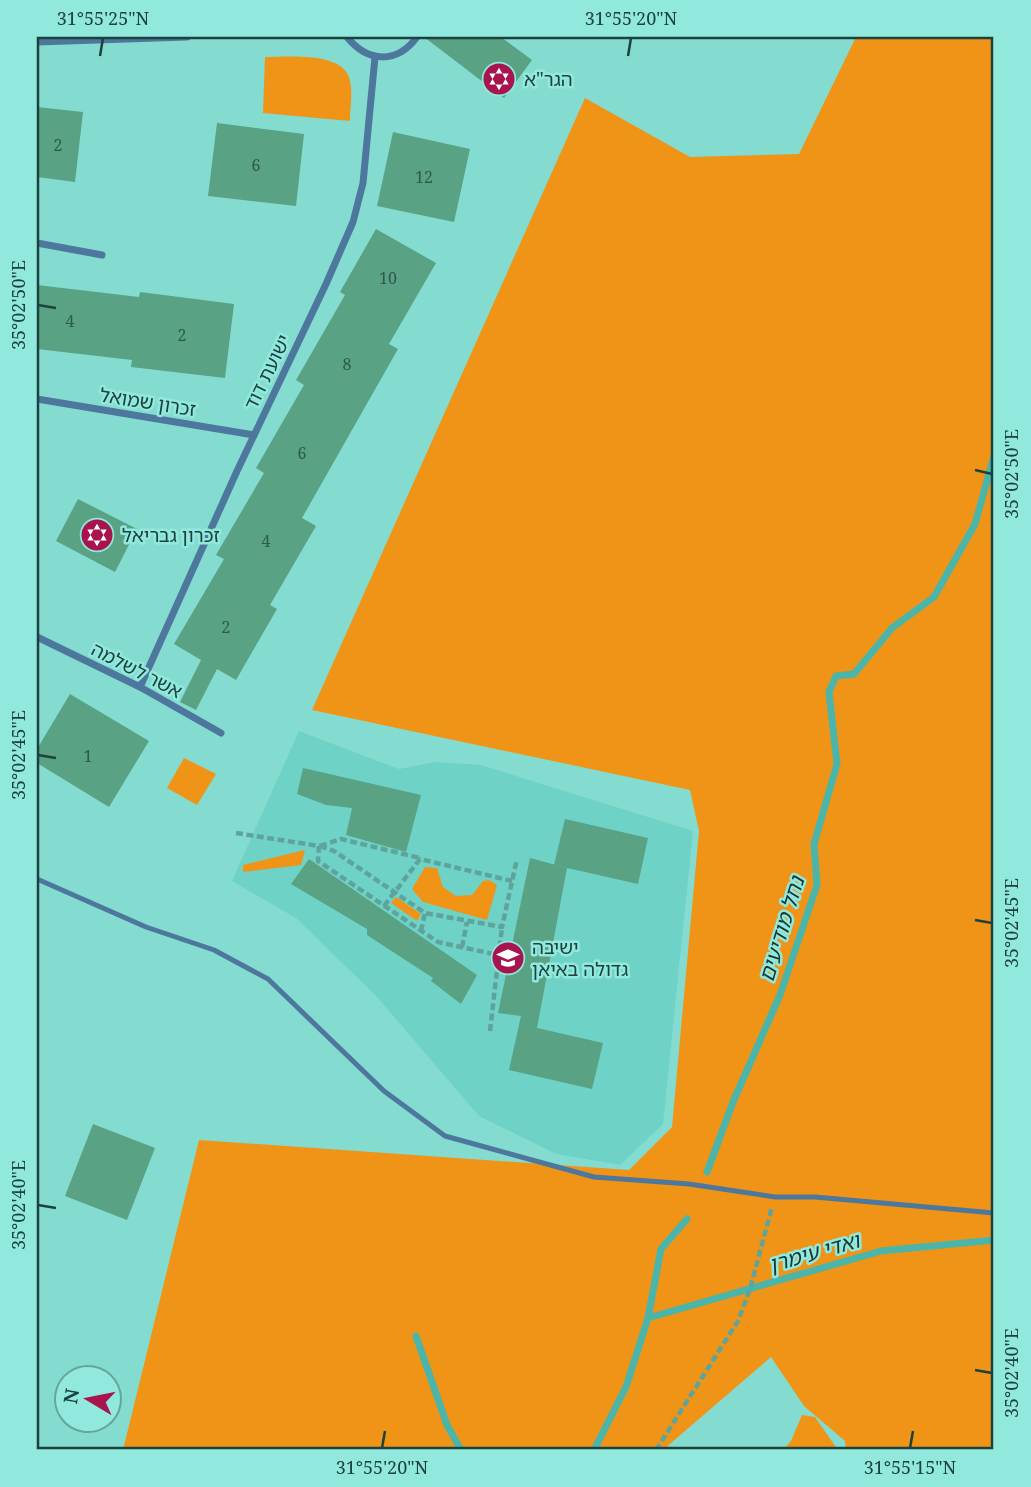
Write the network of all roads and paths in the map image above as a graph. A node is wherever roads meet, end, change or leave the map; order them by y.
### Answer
1 (187, 37) edge
2 (347, 37) edge
3 (417, 37) edge
4 (37, 42) edge
5 (375, 57) junction
6 (37, 243) edge
7 (102, 255) dead end
8 (37, 399) edge
9 (254, 435) junction
10 (37, 637) edge
11 (140, 687) junction
12 (221, 733) dead end
13 (236, 832) dead end
14 (319, 846) junction
15 (420, 859) junction
16 (517, 859) dead end
17 (37, 879) edge
18 (512, 881) junction
19 (394, 892) junction
20 (384, 906) junction
21 (425, 913) junction
22 (467, 922) junction
23 (502, 927) junction
24 (421, 931) junction
25 (463, 947) junction
26 (498, 955) junction
27 (490, 1031) dead end
28 (775, 1197) junction
29 (994, 1213) edge
30 (656, 1450) edge

1 - 4 street
2 - 5 street
3 - 5 street
5 - 9 street, ישועת דוד
6 - 7 street
8 - 9 street, זכרון שמואל
9 - 11 street, ישועת דוד
10 - 11 street, אשר לשלמה
11 - 12 street, אשר לשלמה
13 - 14 path
14 - 15 path
14 - 19 path
14 - 20 path
15 - 18 path
15 - 19 path
16 - 18 path
17 - 28 lane
18 - 23 path
19 - 20 path
19 - 21 path
20 - 24 path
21 - 22 path
21 - 24 path
22 - 23 path
22 - 25 path
23 - 26 path
24 - 25 path
25 - 26 path
26 - 27 path
28 - 29 lane
28 - 30 path

